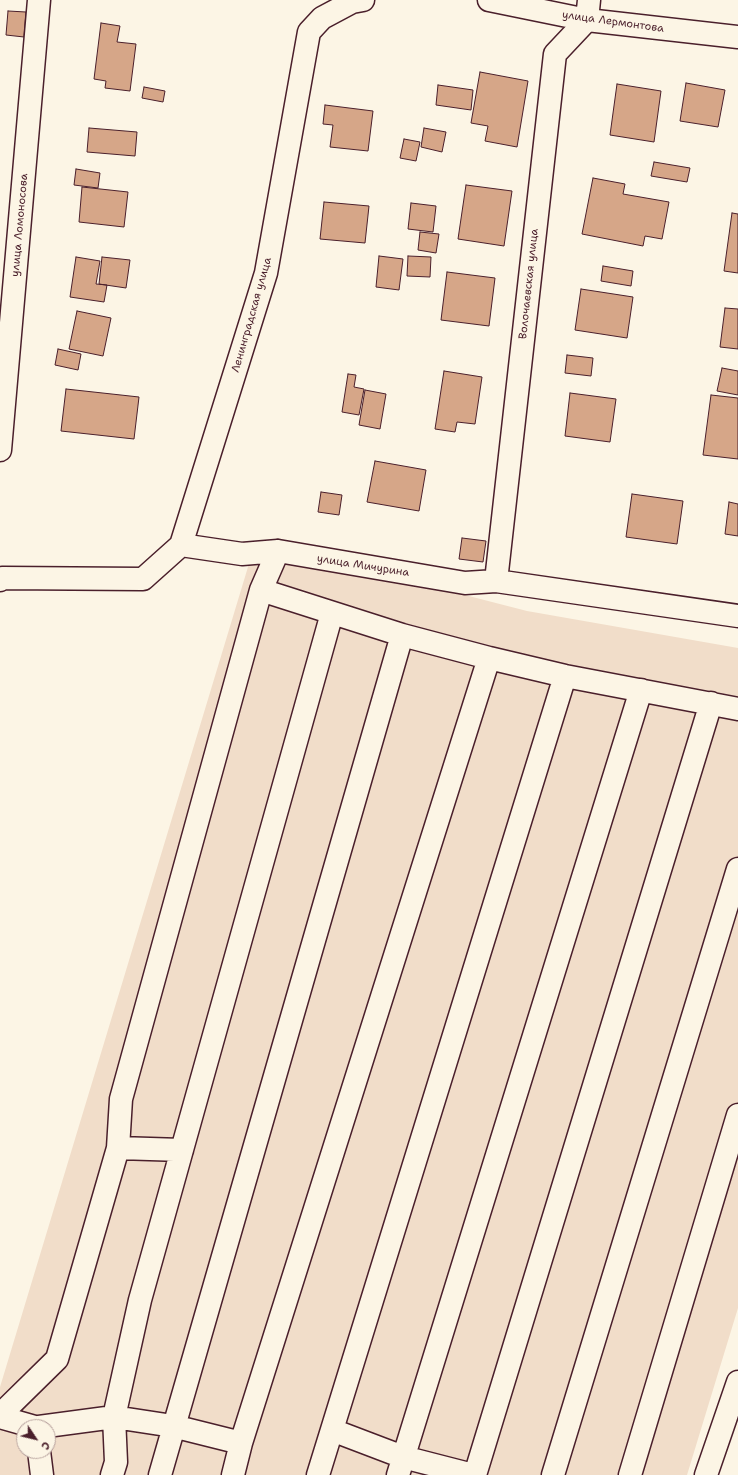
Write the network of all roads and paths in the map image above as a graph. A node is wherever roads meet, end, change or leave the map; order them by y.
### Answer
1 (39, 0) edge
2 (363, 0) edge
3 (489, 0) edge
4 (588, 10) edge
5 (738, 37) edge
6 (0, 450) edge
7 (181, 546) junction
8 (278, 552) junction
9 (0, 580) edge
10 (496, 581) junction
11 (261, 590) junction
12 (332, 613) junction
13 (738, 616) edge
14 (402, 635) junction
15 (489, 658) junction
16 (565, 676) junction
17 (641, 690) junction
18 (711, 703) junction
19 (738, 709) edge
20 (738, 869) edge
21 (738, 1116) edge
22 (118, 1148) junction
23 (182, 1150) junction
24 (738, 1382) edge
25 (0, 1416) edge
26 (114, 1417) junction
27 (16, 1421) edge
28 (56, 1425) edge
29 (172, 1426) junction
30 (332, 1430) junction
31 (241, 1443) junction
32 (40, 1459) edge
33 (401, 1466) edge
34 (42, 1475) edge
35 (112, 1475) edge
36 (160, 1475) edge
37 (233, 1475) edge
38 (318, 1475) edge
39 (474, 1475) edge
40 (553, 1475) edge
41 (630, 1475) edge
42 (706, 1475) edge

1 - 6 street, улица Ломоносова
2 - 7 street, Ленинградская улица
3 - 4 street, улица Лермонтова
4 - 5 street, улица Лермонтова
4 - 10 street, Волочаевская улица
7 - 8 street, улица Мичурина
7 - 9 street
8 - 10 street, улица Мичурина
8 - 11 street
10 - 13 street, улица Мичурина
11 - 12 street
11 - 22 street
12 - 14 street
12 - 23 street
14 - 15 street
14 - 29 street
15 - 16 street
15 - 31 street
16 - 17 street
16 - 30 street
17 - 18 street
17 - 33 street
18 - 19 street
18 - 39 street
20 - 40 street
21 - 41 street
22 - 23 street
22 - 25 street
23 - 26 street
24 - 42 street
25 - 27 street
26 - 28 street
26 - 29 street
26 - 35 street
29 - 31 street
29 - 36 street
30 - 33 street
30 - 38 street
31 - 37 street
32 - 34 street
33 - 39 street

